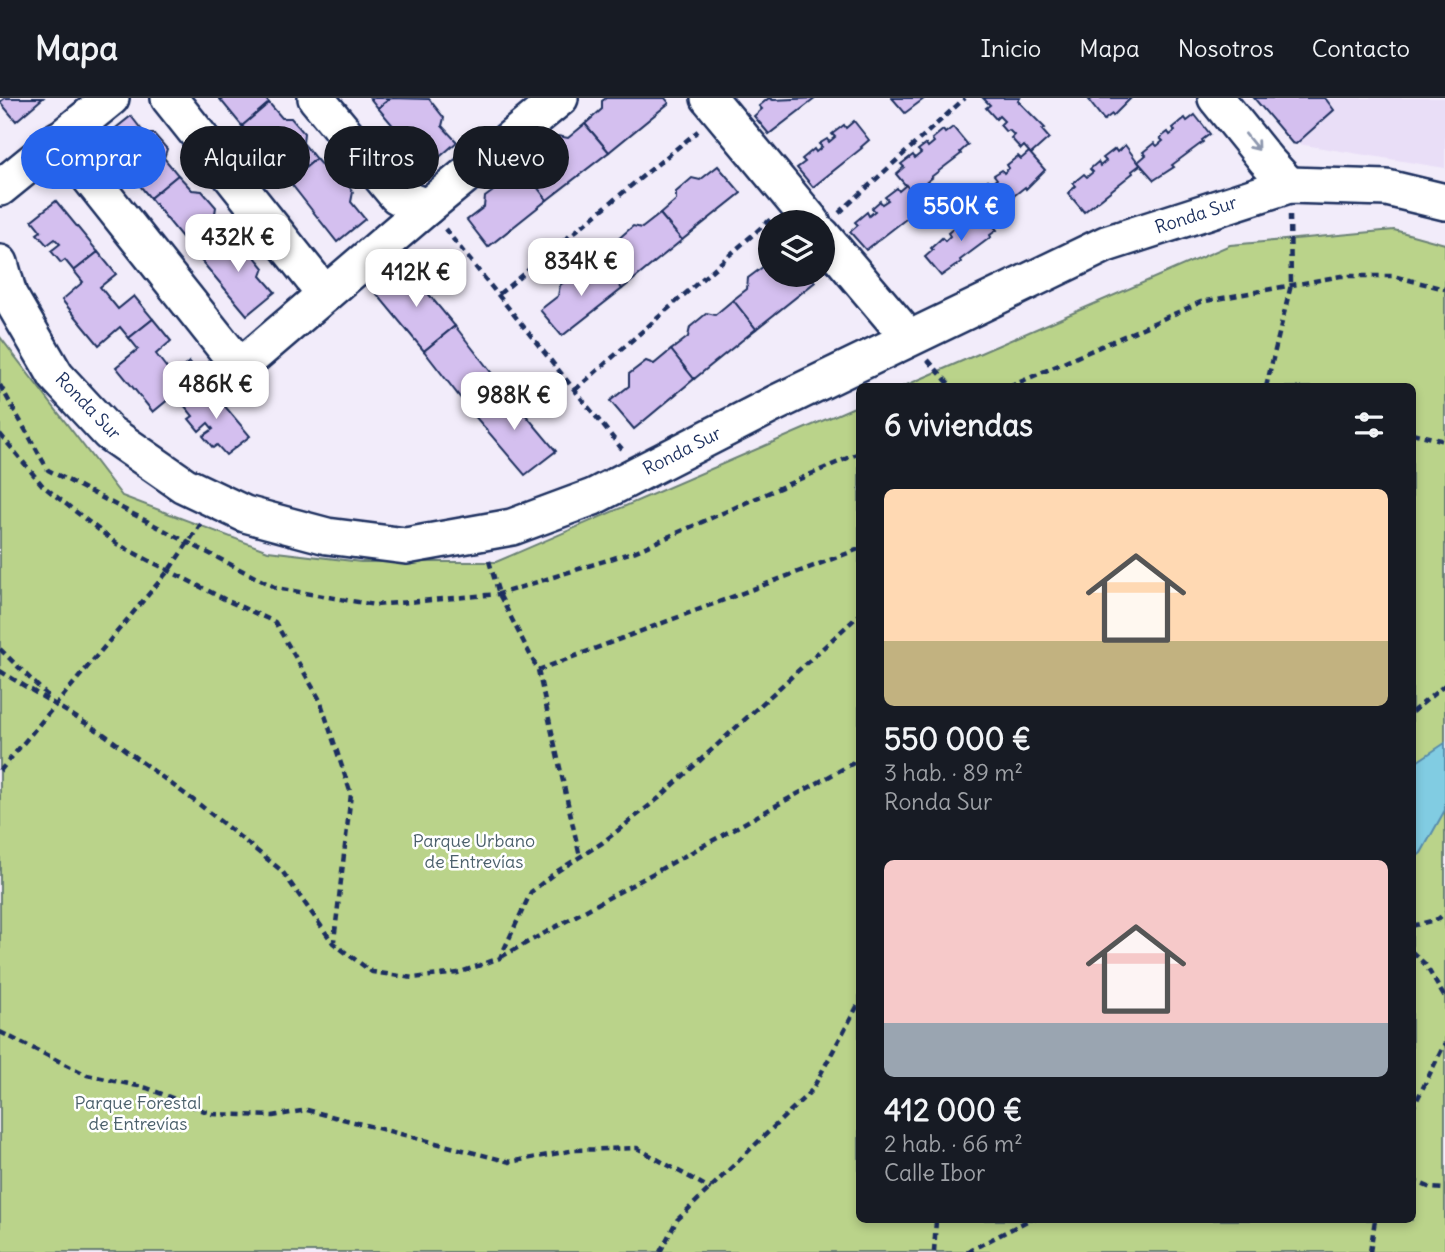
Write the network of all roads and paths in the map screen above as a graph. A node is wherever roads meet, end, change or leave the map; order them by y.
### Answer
1 (111, 98) edge
2 (169, 98) edge
3 (316, 98) edge
4 (560, 98) edge
5 (965, 98) edge
6 (1216, 98) edge
7 (715, 105) edge
8 (76, 126) edge
9 (21, 171) edge
10 (1289, 185) junction
11 (0, 188) edge
12 (99, 189) edge
13 (1445, 202) edge
14 (427, 207) junction
15 (807, 210) edge
16 (826, 210) edge
17 (835, 244) edge
18 (758, 260) edge
19 (0, 263) edge
20 (1291, 285) junction
21 (1445, 289) edge
22 (326, 294) junction
23 (499, 294) junction
24 (909, 338) junction
25 (1018, 383) edge
26 (1267, 383) edge
27 (575, 390) junction
28 (0, 434) edge
29 (1416, 434) edge
30 (1445, 442) edge
31 (640, 472) junction
32 (217, 500) junction
33 (481, 533) junction
34 (856, 550) edge
35 (169, 570) junction
36 (856, 618) edge
37 (0, 649) edge
38 (538, 670) junction
39 (0, 671) edge
40 (1445, 685) edge
41 (57, 704) junction
42 (1416, 707) edge
43 (856, 762) edge
44 (0, 771) edge
45 (580, 857) junction
46 (1445, 913) edge
47 (1416, 925) edge
48 (334, 943) junction
49 (1416, 955) edge
50 (500, 958) junction
51 (1445, 998) edge
52 (856, 1009) edge
53 (0, 1032) edge
54 (1445, 1042) edge
55 (1416, 1102) edge
56 (1416, 1182) edge
57 (711, 1189) junction
58 (1445, 1189) edge
59 (936, 1223) edge
60 (1023, 1223) edge
61 (1375, 1223) edge
62 (660, 1252) edge
63 (934, 1252) edge
64 (967, 1252) edge
65 (1370, 1252) edge

1 - 8 street
2 - 22 street
3 - 14 street
4 - 14 street
5 - 16 path
6 -> 10 street
7 - 15 street
7 - 23 path
9 - 11 street
10 - 13 street, Ronda Sur
10 - 20 path
10 - 24 street, Ronda Sur
12 - 22 street
14 - 22 street
14 - 23 path
17 - 24 street
18 - 27 path
19 - 32 street, Ronda Sur
20 - 21 path
20 - 25 path
20 - 26 path
23 - 27 path
24 - 31 street, Ronda Sur
27 - 31 path
28 - 35 path
29 - 30 path
31 - 33 street, Ronda Sur
32 - 33 street, Ronda Sur
32 - 35 path
33 - 38 path
34 - 38 path
35 - 41 path
35 - 48 path
36 - 45 path
37 - 41 path
38 - 45 path
39 - 41 path
40 - 42 path
41 - 44 path
41 - 48 path
43 - 50 path
45 - 50 path
46 - 47 path
48 - 50 path
49 - 51 path
52 - 57 path
53 - 57 path
54 - 55 path
56 - 58 path
57 - 62 path
59 - 63 path
60 - 64 path
61 - 65 path

